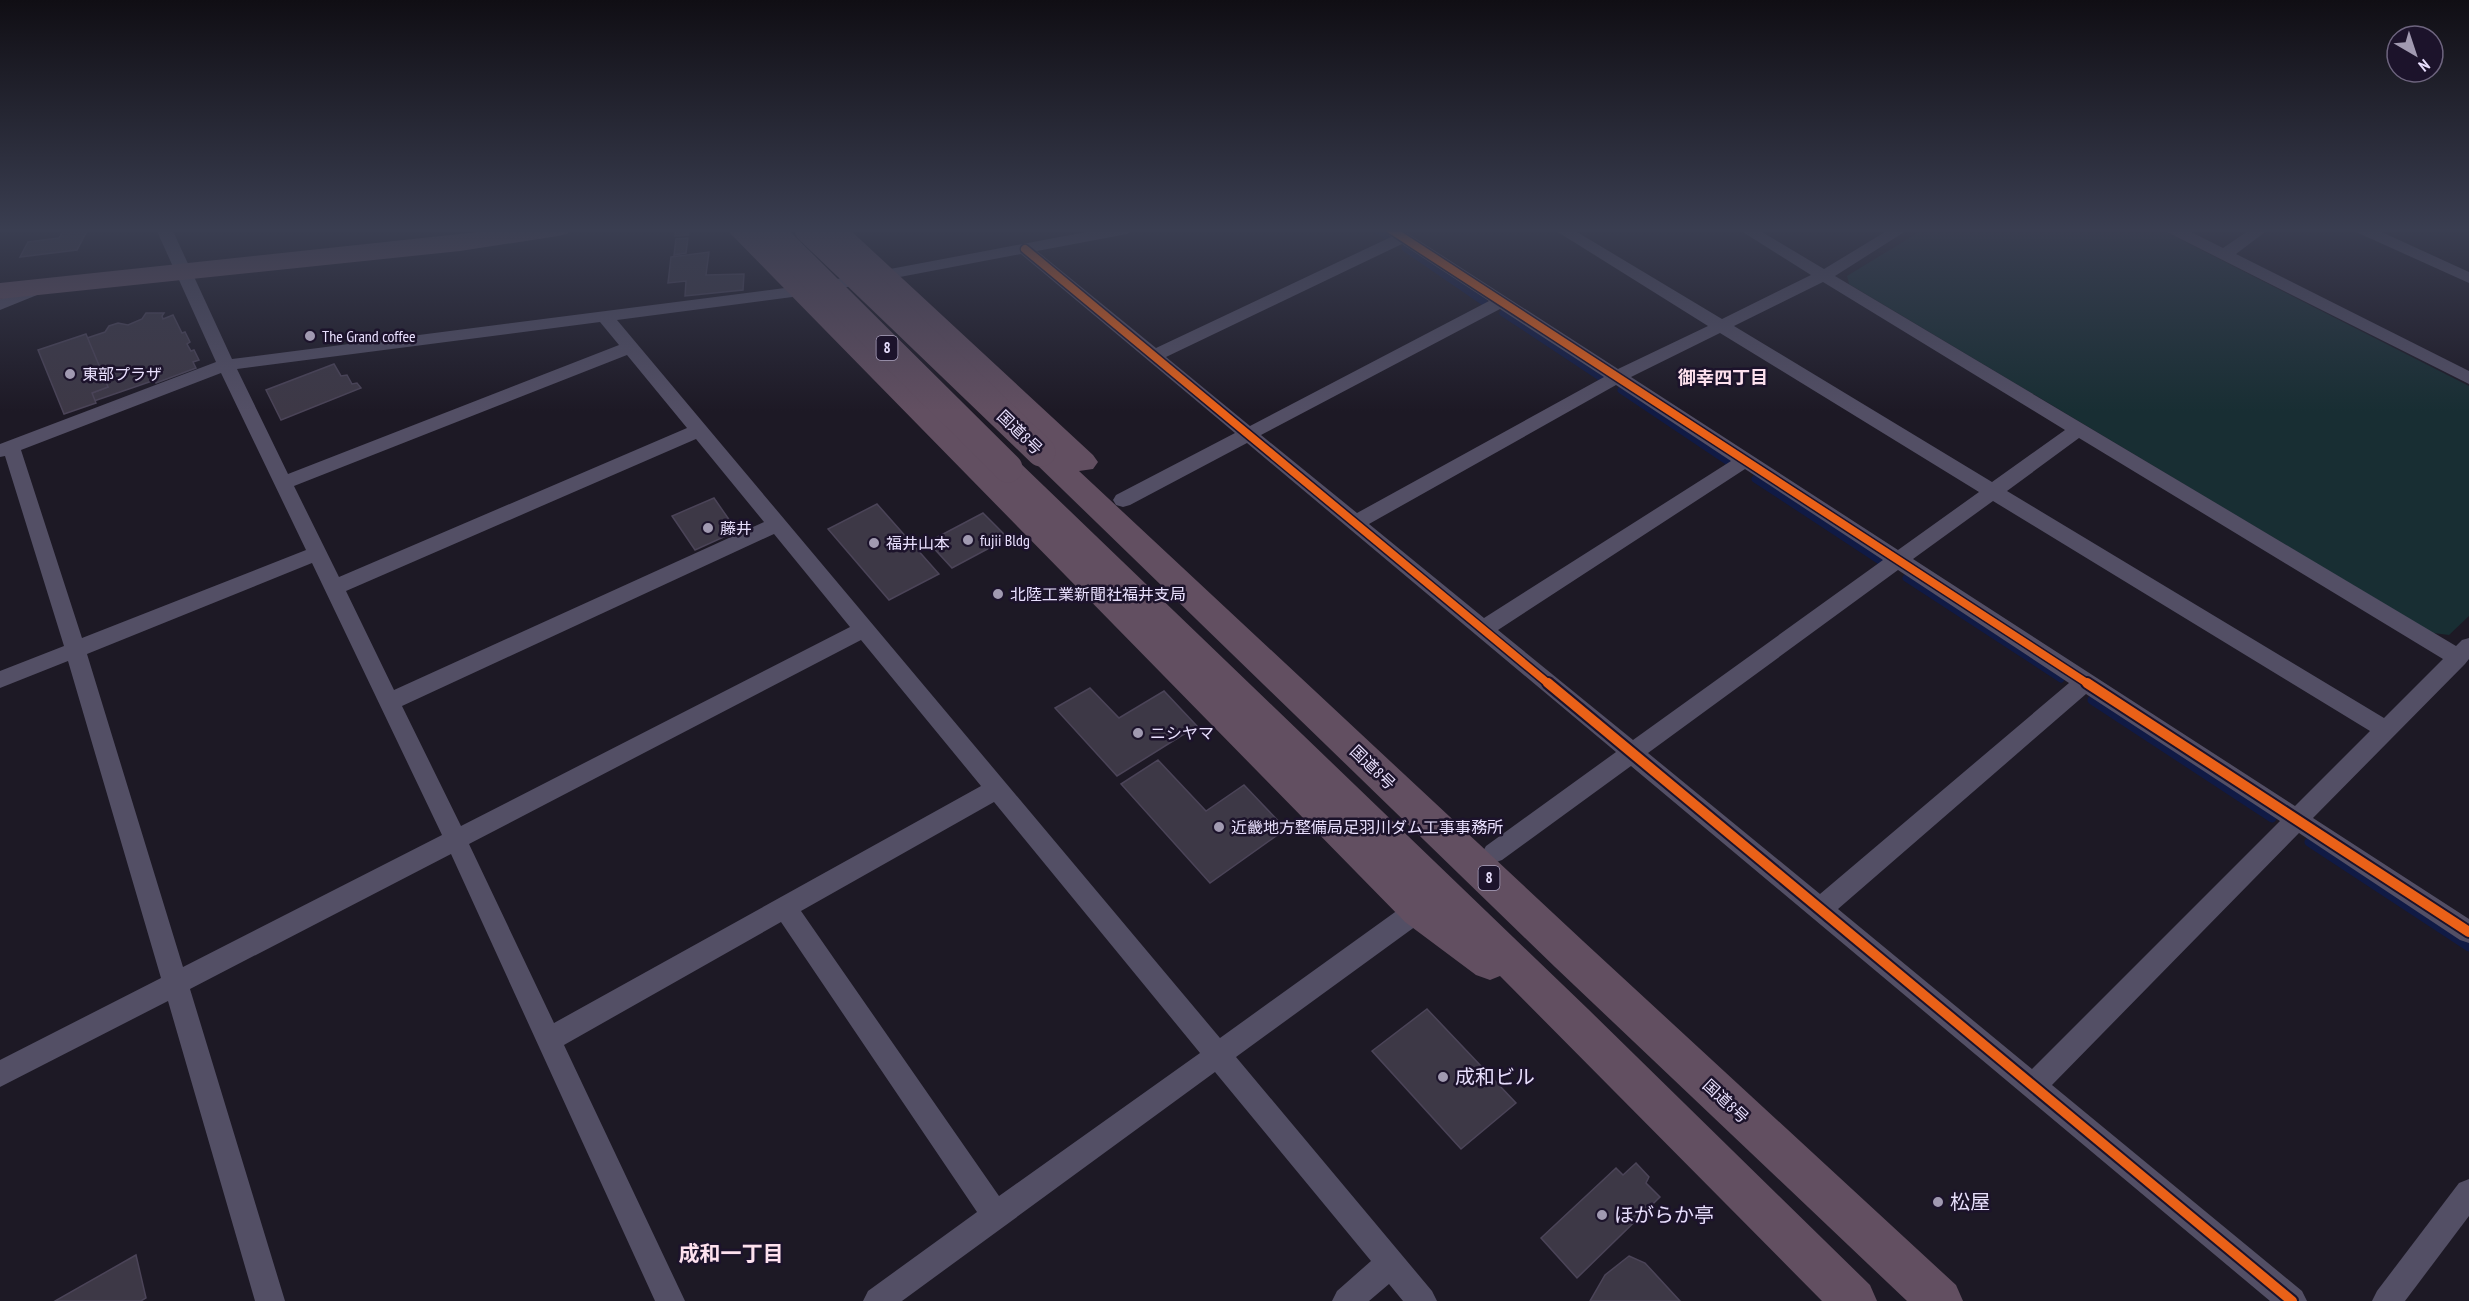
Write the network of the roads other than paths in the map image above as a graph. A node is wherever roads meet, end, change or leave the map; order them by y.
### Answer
1 (15, 290) edge
2 (32, 290) edge
3 (191, 290) edge
4 (807, 290) edge
5 (827, 290) edge
6 (872, 290) edge
7 (901, 290) edge
8 (1074, 290) edge
9 (1285, 290) edge
10 (1485, 290) edge
11 (1661, 290) edge
12 (1795, 290) edge
13 (1849, 290) edge
14 (2293, 290) edge
15 (0, 291) edge
16 (800, 291) junction
17 (1502, 301) junction
18 (0, 305) edge
19 (605, 317) junction
20 (1720, 326) junction
21 (630, 347) junction
22 (1154, 356) junction
23 (226, 365) junction
24 (1617, 377) junction
25 (2469, 378) edge
26 (699, 430) junction
27 (2077, 430) junction
28 (1248, 434) junction
29 (6, 449) edge
30 (1746, 460) junction
31 (283, 483) junction
32 (1994, 491) junction
33 (1123, 500) junction
34 (1355, 523) junction
35 (778, 524) junction
36 (317, 554) junction
37 (1900, 560) junction
38 (334, 588) junction
39 (865, 629) junction
40 (1483, 629) junction
41 (75, 648) junction
42 (2463, 652) edge
43 (0, 680) edge
44 (2085, 682) junction
45 (389, 702) junction
46 (2386, 730) junction
47 (1632, 753) junction
48 (998, 788) junction
49 (2297, 820) junction
50 (455, 838) junction
51 (1494, 852) junction
52 (785, 908) junction
53 (1820, 909) junction
54 (1418, 910) junction
55 (2469, 932) edge
56 (1569, 954) junction
57 (173, 983) junction
58 (1574, 1022) junction
59 (549, 1040) junction
60 (1220, 1054) junction
61 (0, 1074) edge
62 (2032, 1087) junction
63 (2469, 1193) edge
64 (996, 1216) junction
65 (1391, 1263) junction
66 (270, 1301) edge
67 (670, 1301) edge
68 (878, 1301) edge
69 (1347, 1301) edge
70 (1422, 1301) edge
71 (1854, 1301) edge
72 (1940, 1301) edge
73 (2292, 1301) edge
74 (2387, 1301) edge

1 - 15 highway
2 - 18 street
3 - 23 street
4 - 16 street
5 - 58 highway, 国道8号 / 8, bridge
6 - 56 highway, 国道8号 / 8, bridge
7 - 33 highway
8 - 22 street
9 - 22 street
10 - 17 street
11 - 20 street
12 - 20 street
13 - 27 street
14 - 25 street
16 - 19 street
16 - 54 highway
17 - 24 street
17 - 28 street
19 - 21 street
19 - 23 street
20 - 24 street
20 - 32 street
21 - 26 street
21 - 31 street
22 - 28 street
23 - 29 street
23 - 31 street
24 - 30 street
24 - 34 street
26 - 35 street
26 - 38 street
27 - 32 street
27 - 42 street
28 - 33 street
28 - 34 street
29 - 41 street
30 - 37 street
30 - 40 street
31 - 36 street
32 - 37 street
32 - 46 street
33 - 51 highway
34 - 40 street
35 - 39 street
35 - 45 street
36 - 38 street
36 - 41 street
37 - 44 street
37 - 47 street
38 - 45 street
39 - 48 street
39 - 50 street
40 - 47 street
41 - 43 street
41 - 57 street
42 - 46 street
44 - 49 street
44 - 53 street
45 - 50 street
46 - 49 street
47 - 51 street
47 - 53 street
48 - 52 street
48 - 60 street
49 - 55 street
49 - 62 street
50 - 57 street
50 - 59 street
51 - 56 highway
52 - 59 street
52 - 64 street
53 - 62 street
54 - 58 highway
54 - 60 street
56 - 72 highway, 国道8号 / 8
57 - 61 street
57 - 66 street
58 - 71 highway, 国道8号 / 8
59 - 67 street
60 - 64 street
60 - 65 street
62 - 73 street
63 - 74 street
64 - 68 street
65 - 69 street
65 - 70 street

